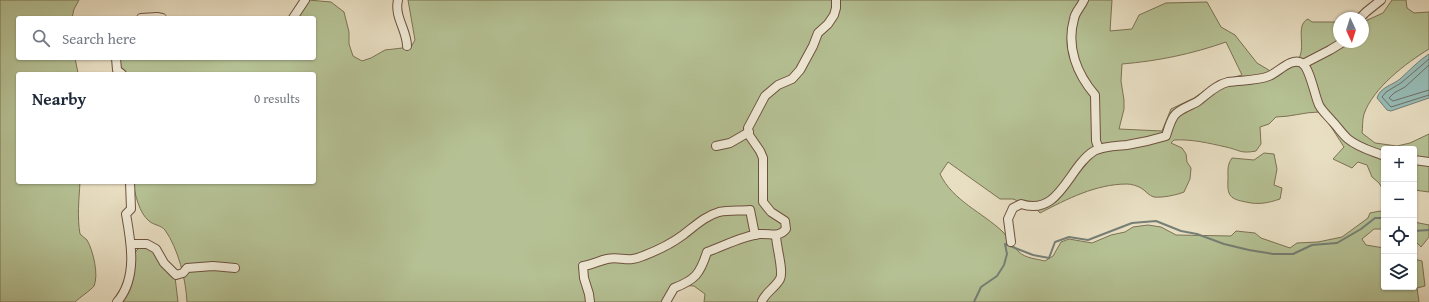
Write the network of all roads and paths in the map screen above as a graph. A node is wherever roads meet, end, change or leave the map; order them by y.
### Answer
1 (305, 0) edge
2 (398, 0) edge
3 (836, 0) edge
4 (1084, 0) edge
5 (1380, 0) edge
6 (1366, 12) edge
7 (294, 16) edge
8 (407, 46) dead end
9 (1333, 48) edge
10 (116, 60) edge
11 (1303, 64) junction
12 (120, 72) edge
13 (749, 132) junction
14 (716, 146) dead end
15 (1099, 149) junction
16 (1381, 155) edge
17 (1417, 160) edge
18 (1429, 162) edge
19 (130, 184) edge
20 (755, 235) junction
21 (776, 235) junction
22 (1012, 242) dead end
23 (131, 244) junction
24 (235, 268) dead end
25 (762, 301) dead end
26 (117, 302) edge
27 (590, 302) edge
28 (666, 302) edge

1 - 7 street
2 - 8 street
3 - 13 street
4 - 15 street
5 - 6 street
9 - 11 street
10 - 12 street
11 - 15 street
11 - 16 street
13 - 14 street
13 - 21 street
15 - 22 street
17 - 18 street
19 - 23 street
20 - 21 street
20 - 27 street
20 - 28 street
21 - 25 street
23 - 24 street
23 - 26 street

